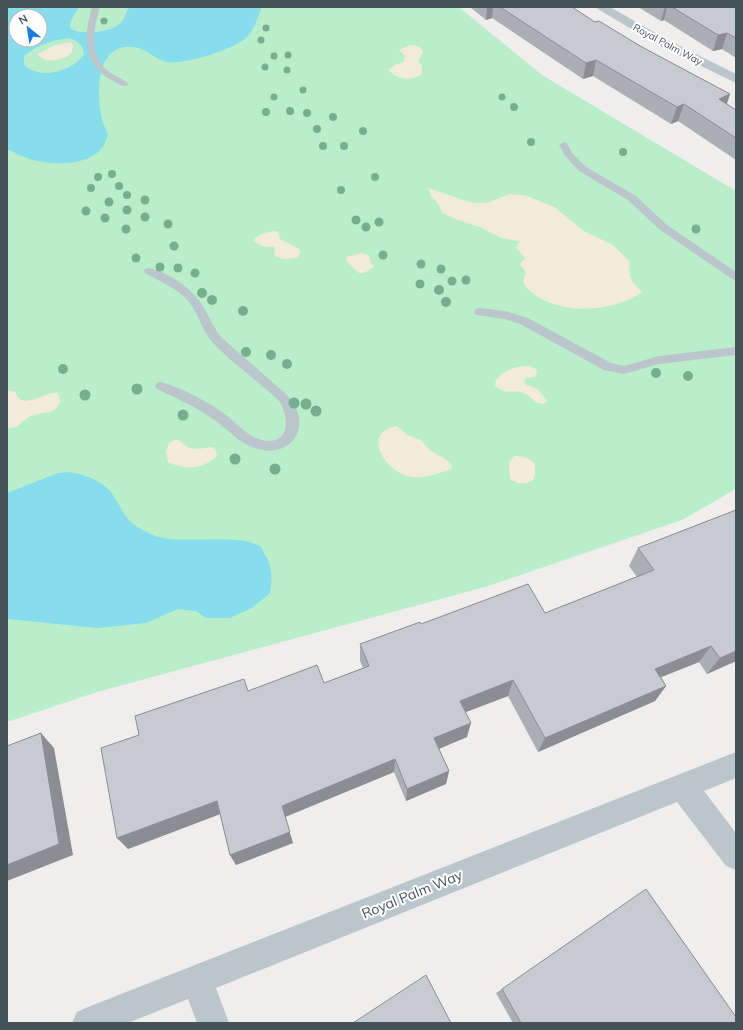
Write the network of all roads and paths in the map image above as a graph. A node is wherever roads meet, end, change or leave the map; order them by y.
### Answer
1 (96, 7) edge
2 (602, 7) edge
3 (736, 79) edge
4 (124, 84) dead end
5 (564, 145) dead end
6 (149, 271) dead end
7 (736, 277) edge
8 (480, 312) dead end
9 (736, 351) edge
10 (161, 386) dead end
11 (736, 766) edge
12 (683, 787) junction
13 (736, 856) edge
14 (197, 979) junction
15 (88, 1023) edge
16 (213, 1023) edge

1 - 4 lane
2 - 3 street, Royal Palm Way
5 - 7 lane
6 - 10 lane
8 - 9 lane
11 - 12 street, Royal Palm Way
12 - 13 street
12 - 14 street, Royal Palm Way
14 - 15 street, Royal Palm Way
14 - 16 street

